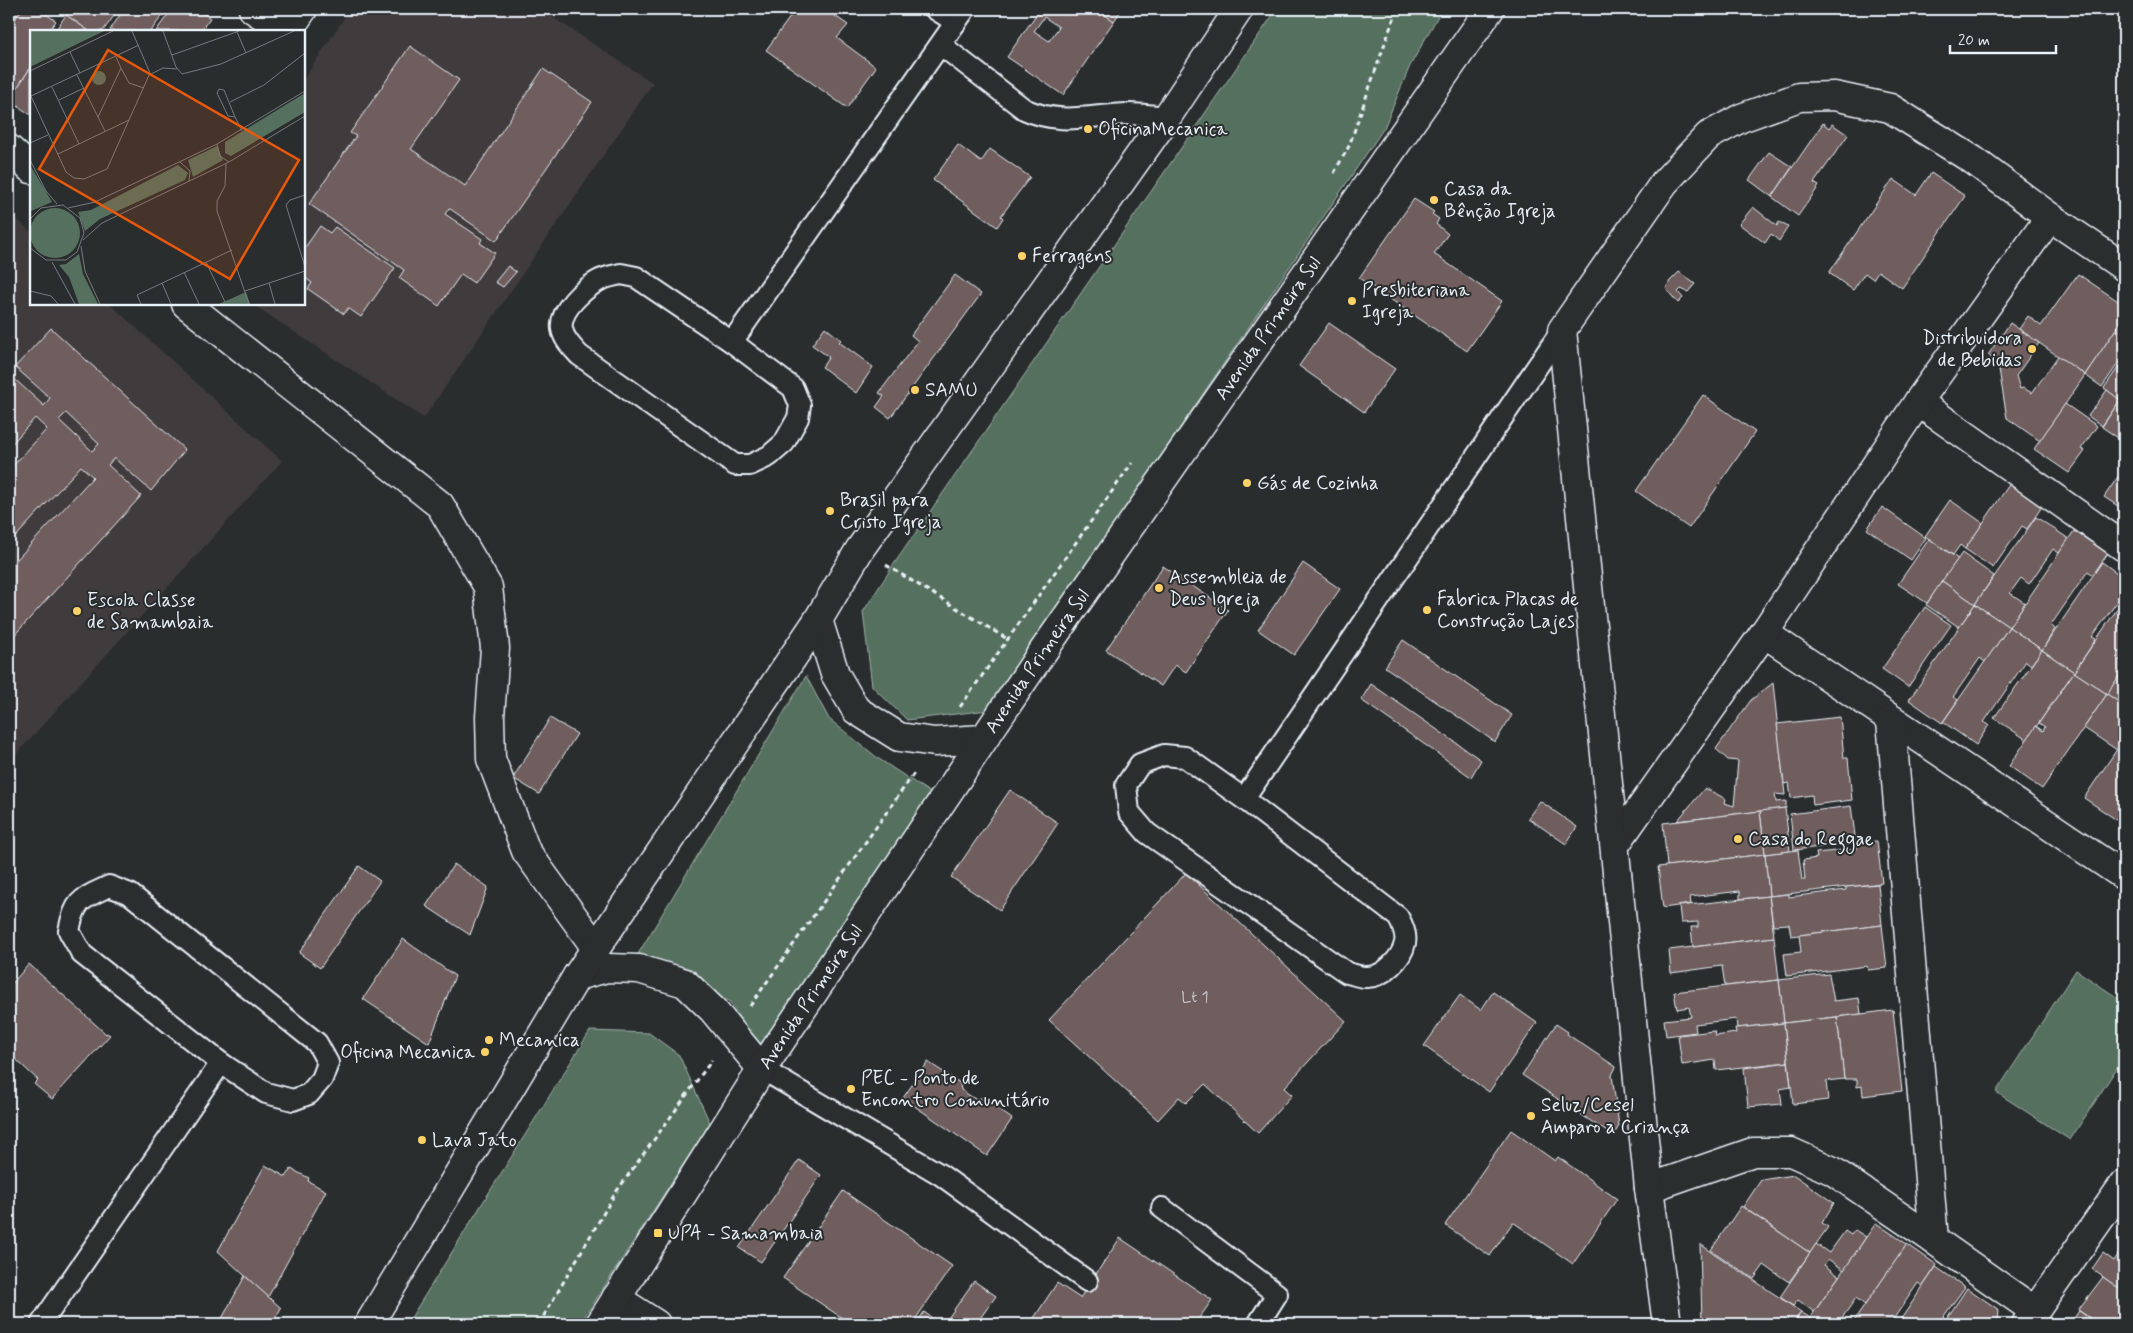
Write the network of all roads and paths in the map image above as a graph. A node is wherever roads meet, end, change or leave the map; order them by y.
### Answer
1 (253, 9) edge
2 (303, 9) edge
3 (935, 9) edge
4 (1239, 9) edge
5 (1399, 9) edge
6 (1490, 9) edge
7 (960, 16) edge
8 (285, 30) edge
9 (288, 30) edge
10 (940, 46) junction
11 (1167, 117) junction
12 (9, 149) edge
13 (30, 169) edge
14 (1332, 175) dead end
15 (2050, 217) junction
16 (2124, 267) edge
17 (187, 305) edge
18 (1562, 330) junction
19 (732, 342) junction
20 (1918, 402) junction
21 (1134, 460) dead end
22 (2124, 546) edge
23 (860, 549) junction
24 (818, 620) junction
25 (1764, 633) junction
26 (1008, 639) junction
27 (1037, 660) junction
28 (1891, 720) junction
29 (984, 740) junction
30 (935, 742) junction
31 (1244, 799) junction
32 (1615, 845) junction
33 (2124, 876) edge
34 (596, 948) junction
35 (577, 976) junction
36 (731, 1033) junction
37 (221, 1064) junction
38 (762, 1069) junction
39 (2124, 1184) edge
40 (1649, 1188) junction
41 (1162, 1208) dead end
42 (1934, 1240) junction
43 (1086, 1281) dead end
44 (616, 1298) junction
45 (2031, 1318) edge
46 (1666, 1323) edge
47 (40, 1324) edge
48 (369, 1324) edge
49 (539, 1324) edge
50 (600, 1324) edge
51 (656, 1324) edge
52 (1258, 1324) edge

1 - 8 street
2 - 9 street
3 - 7 lane
4 - 11 street
5 - 14 path
6 - 27 street, Avenida Primeira Sul
7 - 10 lane
10 - 11 lane
10 - 19 lane
11 - 23 street
12 - 13 street
15 - 16 street
15 - 18 street
15 - 20 street
17 - 34 street
18 - 31 lane
18 - 32 street
19 - 19 lane
20 - 22 street
20 - 25 street
21 - 26 path
23 - 24 street
23 - 26 path
24 - 30 street
24 - 34 street
25 - 28 street
25 - 32 street
26 - 27 path
26 - 30 path
27 - 29 street, Avenida Primeira Sul
28 - 33 street
28 - 42 street
29 - 30 street
29 - 38 street, Avenida Primeira Sul
30 - 36 path
31 - 31 lane
32 - 40 street
34 - 35 street
35 - 36 street
35 - 48 street
36 - 38 street
36 - 49 path
37 - 37 lane
37 - 47 lane
38 - 43 lane
38 - 44 street, Avenida Primeira Sul
39 - 45 street
40 - 42 street
40 - 46 street
41 - 52 lane
42 - 45 street
44 - 50 street, Avenida Primeira Sul
44 - 51 street

